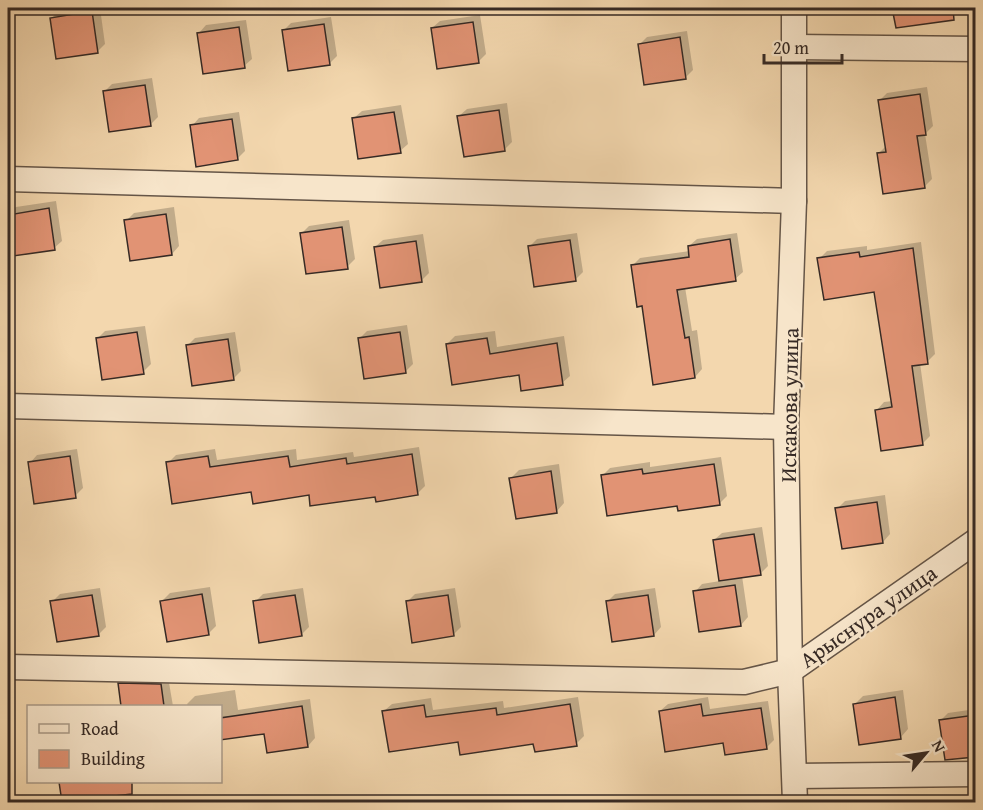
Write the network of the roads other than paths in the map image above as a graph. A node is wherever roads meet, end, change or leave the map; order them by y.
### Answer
1 (794, 8) edge
2 (795, 47) junction
3 (975, 49) edge
4 (8, 179) edge
5 (795, 201) junction
6 (8, 406) edge
7 (786, 428) junction
8 (975, 541) edge
9 (8, 667) edge
10 (790, 671) junction
11 (975, 774) edge
12 (795, 776) junction
13 (795, 802) edge

1 - 2 street, Искакова улица
2 - 3 street
2 - 5 street, Искакова улица
4 - 5 street
5 - 7 street, Искакова улица
6 - 7 street
7 - 10 street, Искакова улица
8 - 10 street, Арыснура улица
9 - 10 street
10 - 12 street, Искакова улица
11 - 12 street
12 - 13 street, Искакова улица

